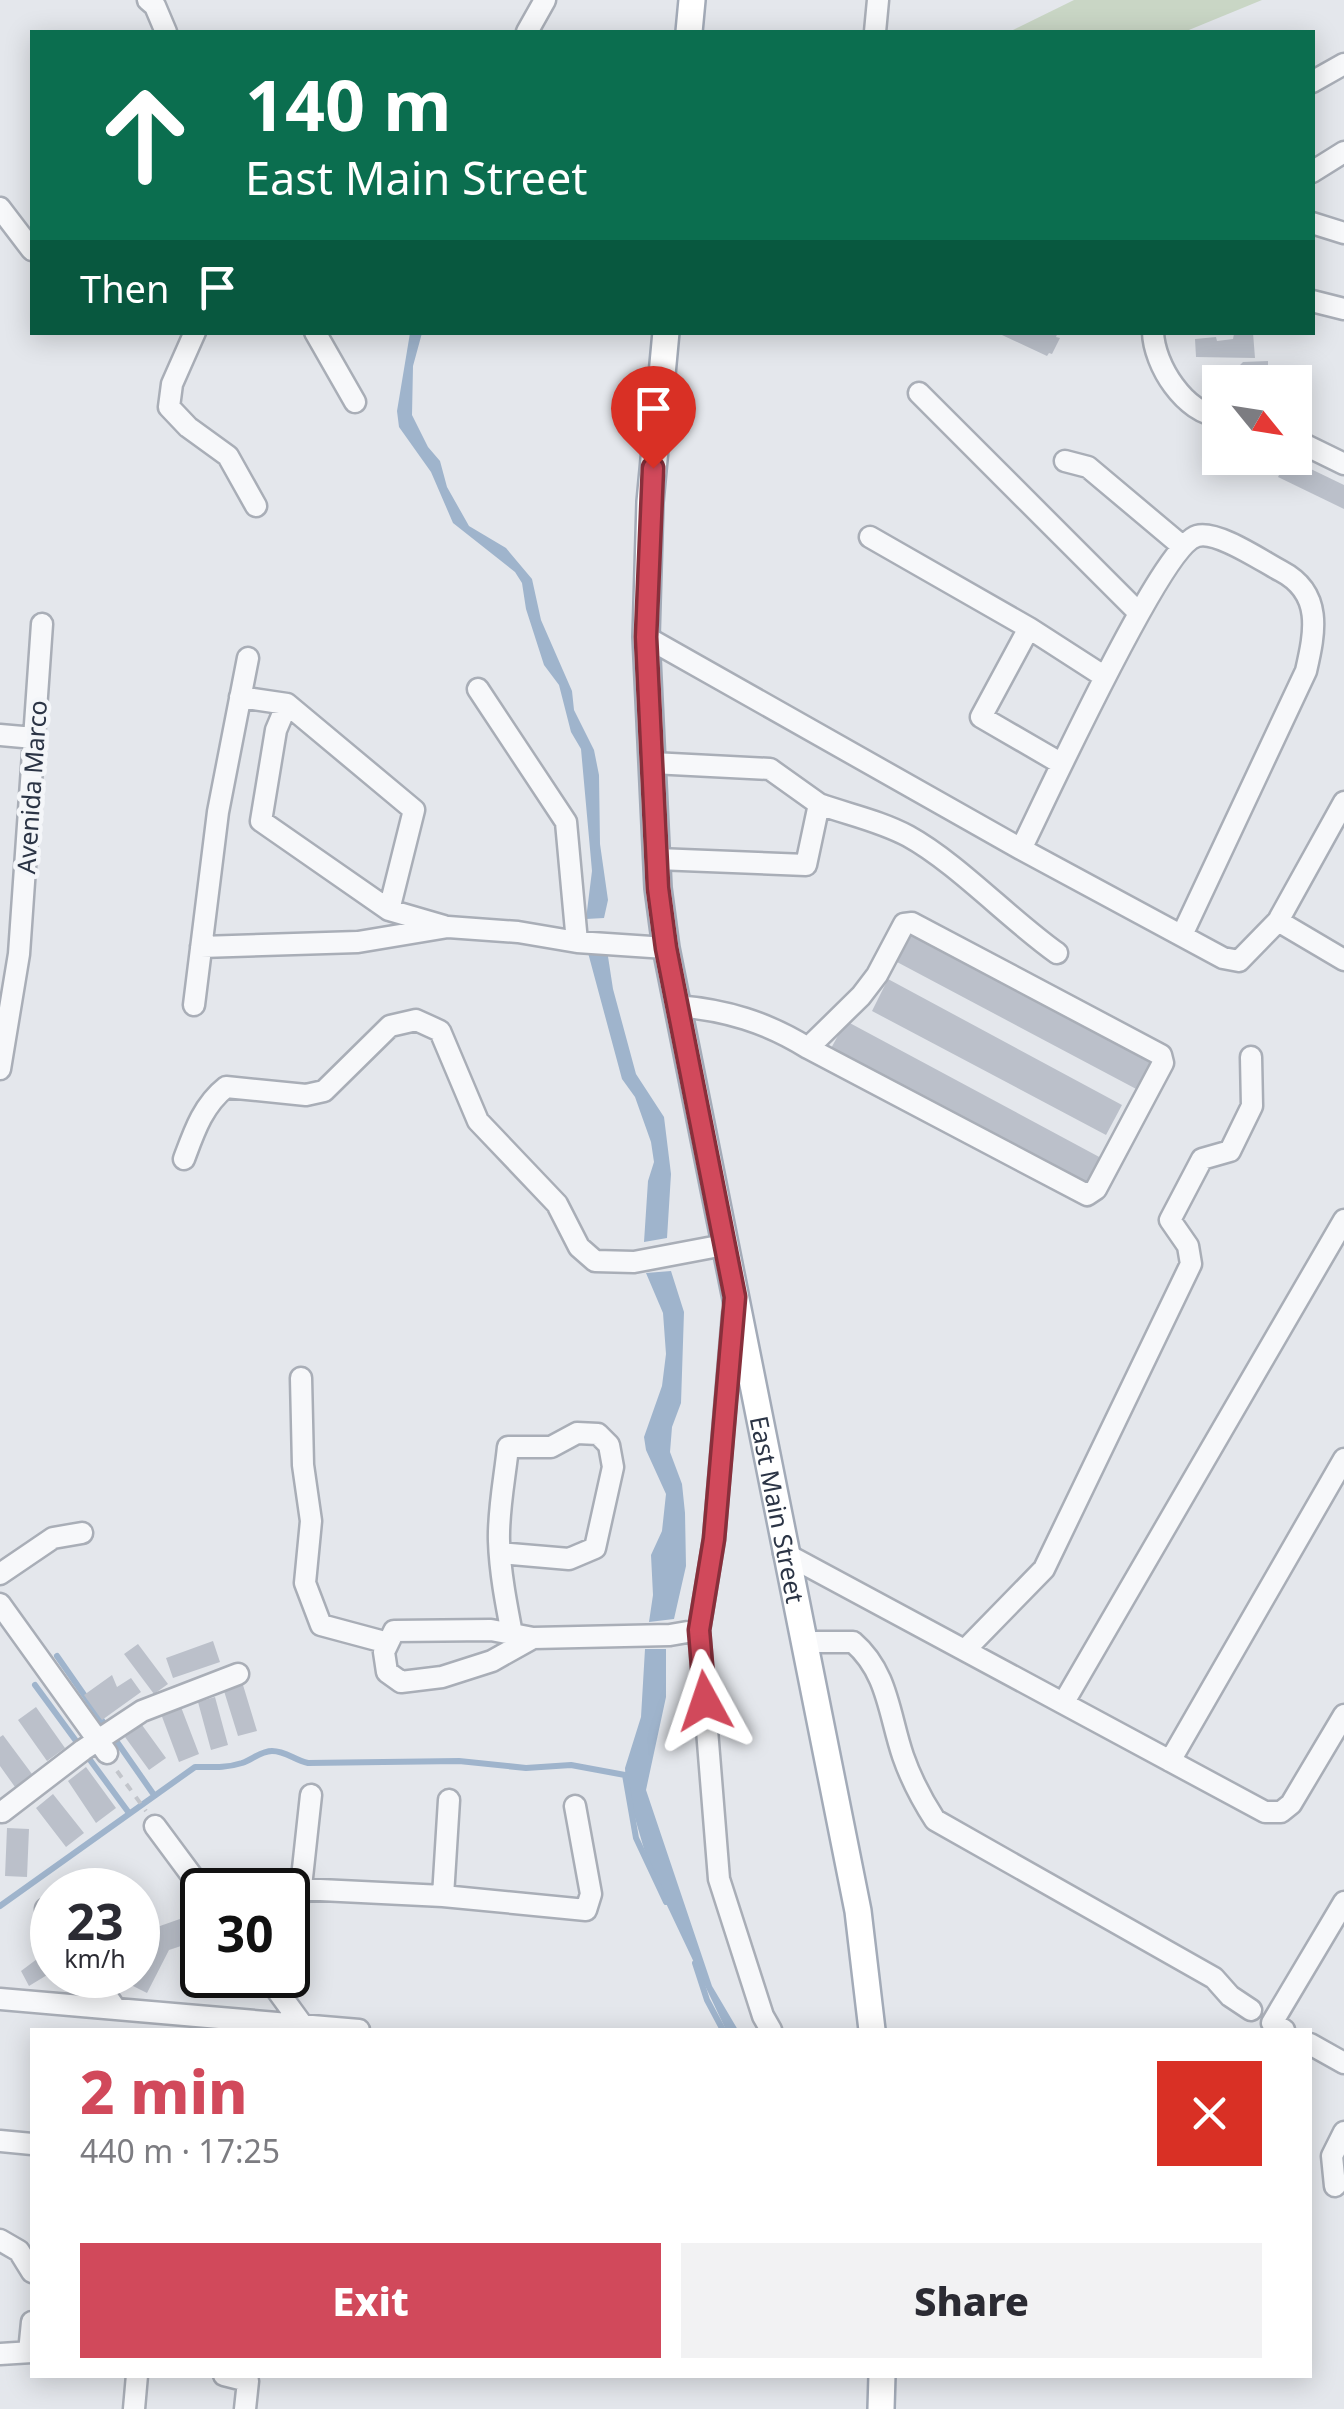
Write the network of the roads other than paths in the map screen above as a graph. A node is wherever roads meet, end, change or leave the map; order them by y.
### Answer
1 (148, 0) edge
2 (545, 0) edge
3 (692, 0) edge
4 (878, 0) edge
5 (165, 30) edge
6 (528, 30) edge
7 (690, 30) edge
8 (875, 30) edge
9 (1344, 64) edge
10 (1315, 80) edge
11 (1344, 152) edge
12 (1315, 170) edge
13 (0, 208) edge
14 (1315, 224) edge
15 (1344, 233) edge
16 (30, 247) edge
17 (1315, 302) edge
18 (1344, 309) edge
19 (194, 335) edge
20 (317, 335) edge
21 (666, 335) edge
22 (1153, 335) edge
23 (919, 393) dead end
24 (355, 402) dead end
25 (1202, 411) edge
26 (1312, 447) edge
27 (1065, 461) dead end
28 (1343, 461) edge
29 (256, 506) dead end
30 (870, 537) dead end
31 (1182, 546) junction
32 (1139, 612) junction
33 (42, 624) dead end
34 (1029, 628) junction
35 (646, 637) junction
36 (248, 658) dead end
37 (1105, 676) junction
38 (478, 689) dead end
39 (240, 697) junction
40 (287, 704) junction
41 (0, 735) edge
42 (34, 738) junction
43 (652, 763) junction
44 (1062, 764) junction
45 (1344, 802) edge
46 (820, 804) junction
47 (1323, 842) junction
48 (1022, 849) junction
49 (1344, 854) edge
50 (657, 860) junction
51 (389, 910) junction
52 (1278, 921) junction
53 (448, 927) junction
54 (1182, 935) junction
55 (577, 942) junction
56 (200, 947) junction
57 (666, 948) junction
58 (1057, 953) dead end
59 (1344, 960) edge
60 (6, 1002) edge
61 (194, 1005) dead end
62 (677, 1006) junction
63 (808, 1048) junction
64 (1250, 1057) dead end
65 (0, 1069) edge
66 (184, 1160) dead end
67 (1344, 1220) edge
68 (724, 1245) junction
69 (735, 1297) junction
70 (302, 1378) dead end
71 (1344, 1459) edge
72 (82, 1533) dead end
73 (500, 1553) junction
74 (784, 1553) junction
75 (0, 1574) edge
76 (0, 1604) edge
77 (699, 1630) junction
78 (512, 1634) junction
79 (533, 1638) junction
80 (388, 1642) junction
81 (803, 1642) junction
82 (966, 1650) junction
83 (238, 1674) dead end
84 (1064, 1702) junction
85 (1344, 1714) edge
86 (107, 1755) junction
87 (1170, 1761) junction
88 (311, 1795) dead end
89 (449, 1800) dead end
90 (575, 1806) dead end
91 (2, 1812) edge
92 (153, 1822) road end
93 (187, 1868) edge
94 (303, 1868) edge
95 (310, 1891) edge
96 (443, 1896) junction
97 (1344, 1902) edge
98 (0, 1998) edge
99 (108, 1998) edge
100 (283, 1998) edge
101 (115, 2008) junction
102 (1252, 2010) dead end
103 (304, 2027) edge
104 (1278, 2027) edge
105 (770, 2028) edge
106 (872, 2028) edge
107 (1312, 2045) edge
108 (1344, 2063) edge
109 (1344, 2132) edge
110 (0, 2141) edge
111 (30, 2144) edge
112 (1335, 2186) dead end
113 (0, 2240) edge
114 (30, 2269) edge
115 (30, 2352) edge
116 (0, 2354) edge
117 (137, 2378) edge
118 (236, 2378) edge
119 (882, 2378) edge
120 (134, 2409) edge
121 (245, 2409) edge
122 (881, 2409) edge

1 - 5 street
2 - 6 street
3 - 7 main road
4 - 8 street
9 - 10 street
11 - 12 street
13 - 16 street
14 - 15 street
17 - 18 street
19 - 29 street
20 - 24 street
21 - 35 main road, East Main Street
22 - 25 street
23 - 32 street
26 - 28 street
27 - 31 street
30 - 34 street
31 - 32 street
31 - 54 street
32 - 37 street
33 - 42 street, Avenida Marco
34 - 37 street
34 - 44 street
35 - 43 main road, East Main Street
35 - 48 street
36 - 39 street
37 - 44 street
38 - 55 street
39 - 40 street
39 - 56 street
40 - 51 street
40 - 51 street
41 - 42 street
42 - 60 street, Avenida Marco
43 - 46 street
43 - 50 main road, East Main Street
44 - 48 street
45 - 47 street
46 - 50 street
46 - 58 street
47 - 49 street
47 - 52 street
48 - 54 street
50 - 57 main road, East Main Street
51 - 53 street
52 - 54 street
52 - 59 street
53 - 55 street
53 - 56 street
55 - 57 street
56 - 61 street
57 - 62 main road, East Main Street
60 - 65 street, Avenida Marco
62 - 63 street
62 - 68 main road, East Main Street
63 - 63 street
64 - 82 street
66 - 68 street
67 - 84 street
68 - 69 main road, East Main Street
69 - 74 main road, East Main Street
69 - 77 street
70 - 80 street
71 - 87 street
72 - 75 street
73 - 73 street
73 - 78 street
74 - 81 main road, East Main Street
74 - 82 street
76 - 86 street
77 - 79 street
77 - 105 street
78 - 79 street
78 - 80 street
79 - 80 street
81 - 102 street
81 - 106 main road, East Main Street
82 - 84 street
83 - 86 street
84 - 87 street
85 - 87 street
86 - 91 street
88 - 94 street
89 - 96 street
90 - 96 street
92 - 93 street
95 - 96 street
97 - 104 street
98 - 101 street
99 - 101 street
100 - 103 street
101 - 103 street
107 - 108 street
109 - 112 street
110 - 111 street
113 - 114 street
115 - 116 street
117 - 120 street
118 - 121 street
119 - 122 main road

